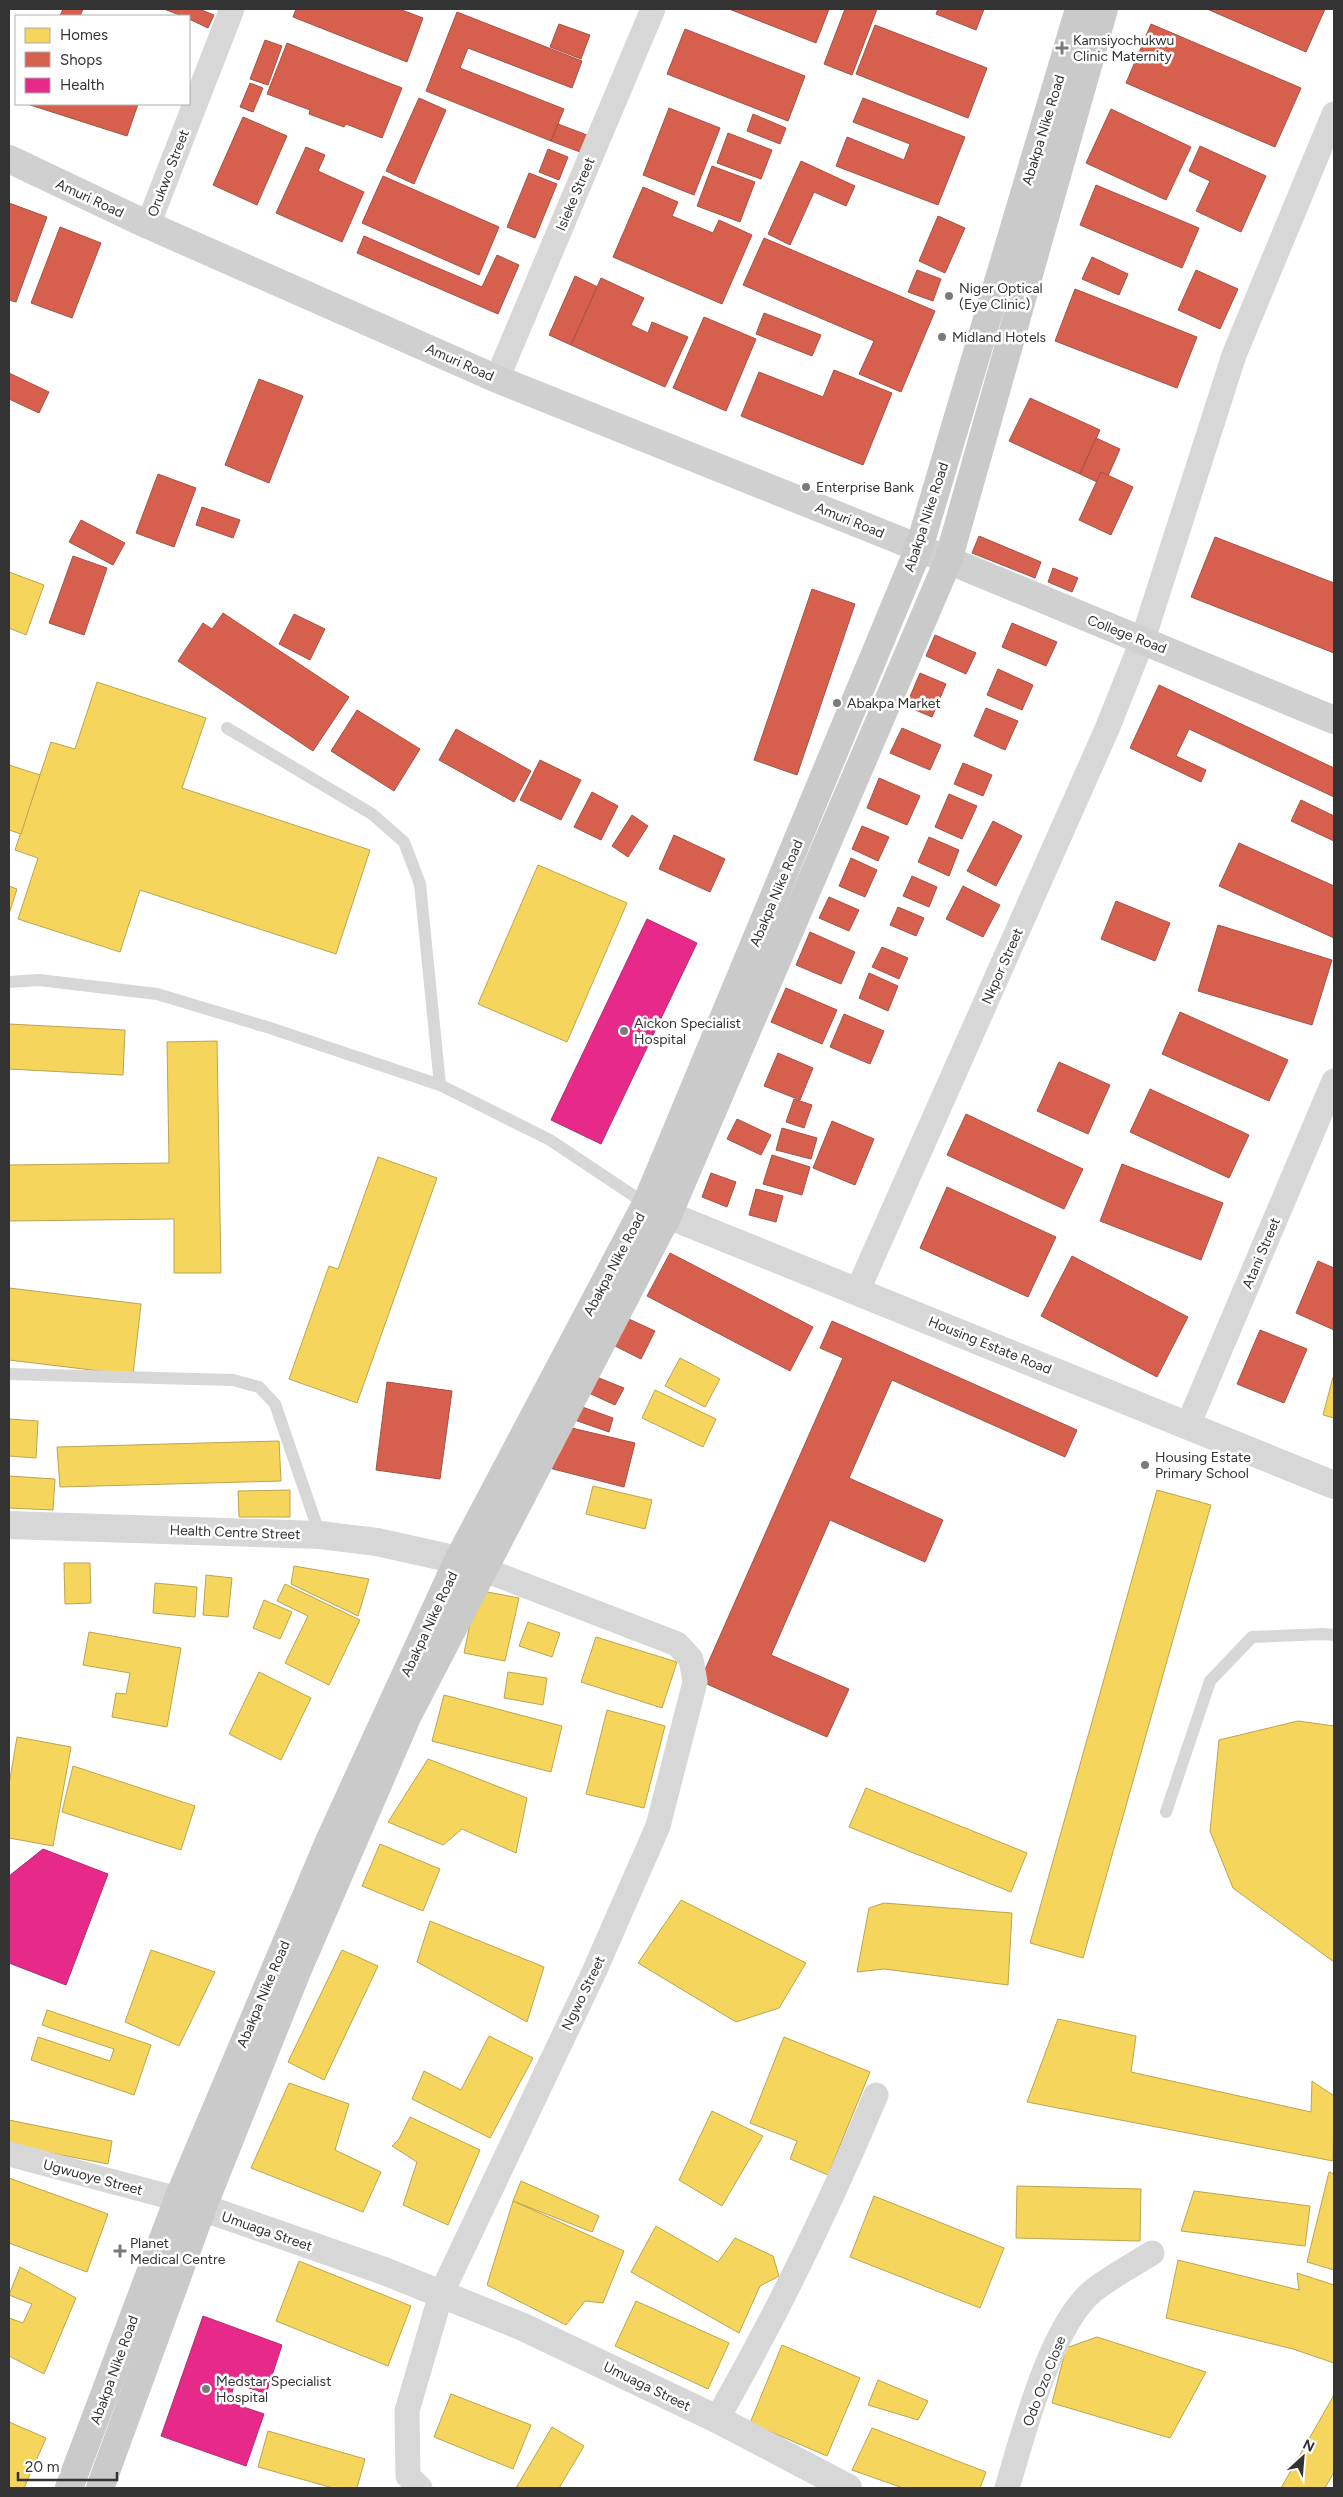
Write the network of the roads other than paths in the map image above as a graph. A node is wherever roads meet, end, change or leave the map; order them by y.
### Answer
1 (232, 9) edge
2 (653, 9) edge
3 (1079, 9) edge
4 (1104, 9) edge
5 (1334, 114) edge
6 (9, 159) edge
7 (148, 225) junction
8 (498, 379) junction
9 (919, 548) junction
10 (948, 561) junction
11 (1143, 639) junction
12 (1334, 720) edge
13 (227, 728) dead end
14 (9, 982) edge
15 (1334, 1081) edge
16 (440, 1085) junction
17 (657, 1209) junction
18 (857, 1292) junction
19 (9, 1374) edge
20 (1188, 1425) junction
21 (1334, 1485) edge
22 (9, 1525) edge
23 (320, 1535) junction
24 (458, 1560) junction
25 (483, 1570) junction
26 (1334, 1636) edge
27 (1166, 1812) dead end
28 (876, 2095) dead end
29 (9, 2154) edge
30 (190, 2204) junction
31 (1152, 2253) dead end
32 (441, 2294) junction
33 (717, 2419) junction
34 (69, 2488) edge
35 (100, 2488) edge
36 (420, 2488) edge
37 (848, 2488) edge
38 (1007, 2488) edge

1 - 7 street, Orukwo Street
2 - 8 street, Isieke Street
3 - 9 main road, Abakpa Nike Road
4 - 10 main road, Abakpa Nike Road
5 - 11 street, Nkpor Street
6 - 7 main road, Amuri Road
7 - 8 main road, Amuri Road
8 - 9 main road, Amuri Road
9 - 10 main road, College Road
9 - 17 main road, Abakpa Nike Road
10 - 11 main road, College Road
10 - 17 main road, Abakpa Nike Road
11 - 12 main road, College Road
11 - 18 street, Nkpor Street
13 - 16 lane
14 - 16 lane
15 - 20 street, Atani Street
16 - 17 lane
17 - 18 street, Housing Estate Road
17 - 24 main road, Abakpa Nike Road
17 - 25 main road, Abakpa Nike Road
18 - 20 street, Housing Estate Road
19 - 23 lane
20 - 21 street, Housing Estate Road
22 - 23 street, Health Centre Street
23 - 24 street, Health Centre Street
24 - 25 street
24 - 30 main road, Abakpa Nike Road
25 - 30 main road, Abakpa Nike Road
25 - 32 street, Ngwo Street
26 - 27 lane
28 - 33 street
29 - 30 street, Ugwuoye Street
30 - 32 street, Umuaga Street
30 - 34 main road, Abakpa Nike Road
30 - 35 main road, Abakpa Nike Road
31 - 38 street, Odo Ozo Close
32 - 33 street, Umuaga Street
32 - 36 street
33 - 37 street, Umuaga Street

